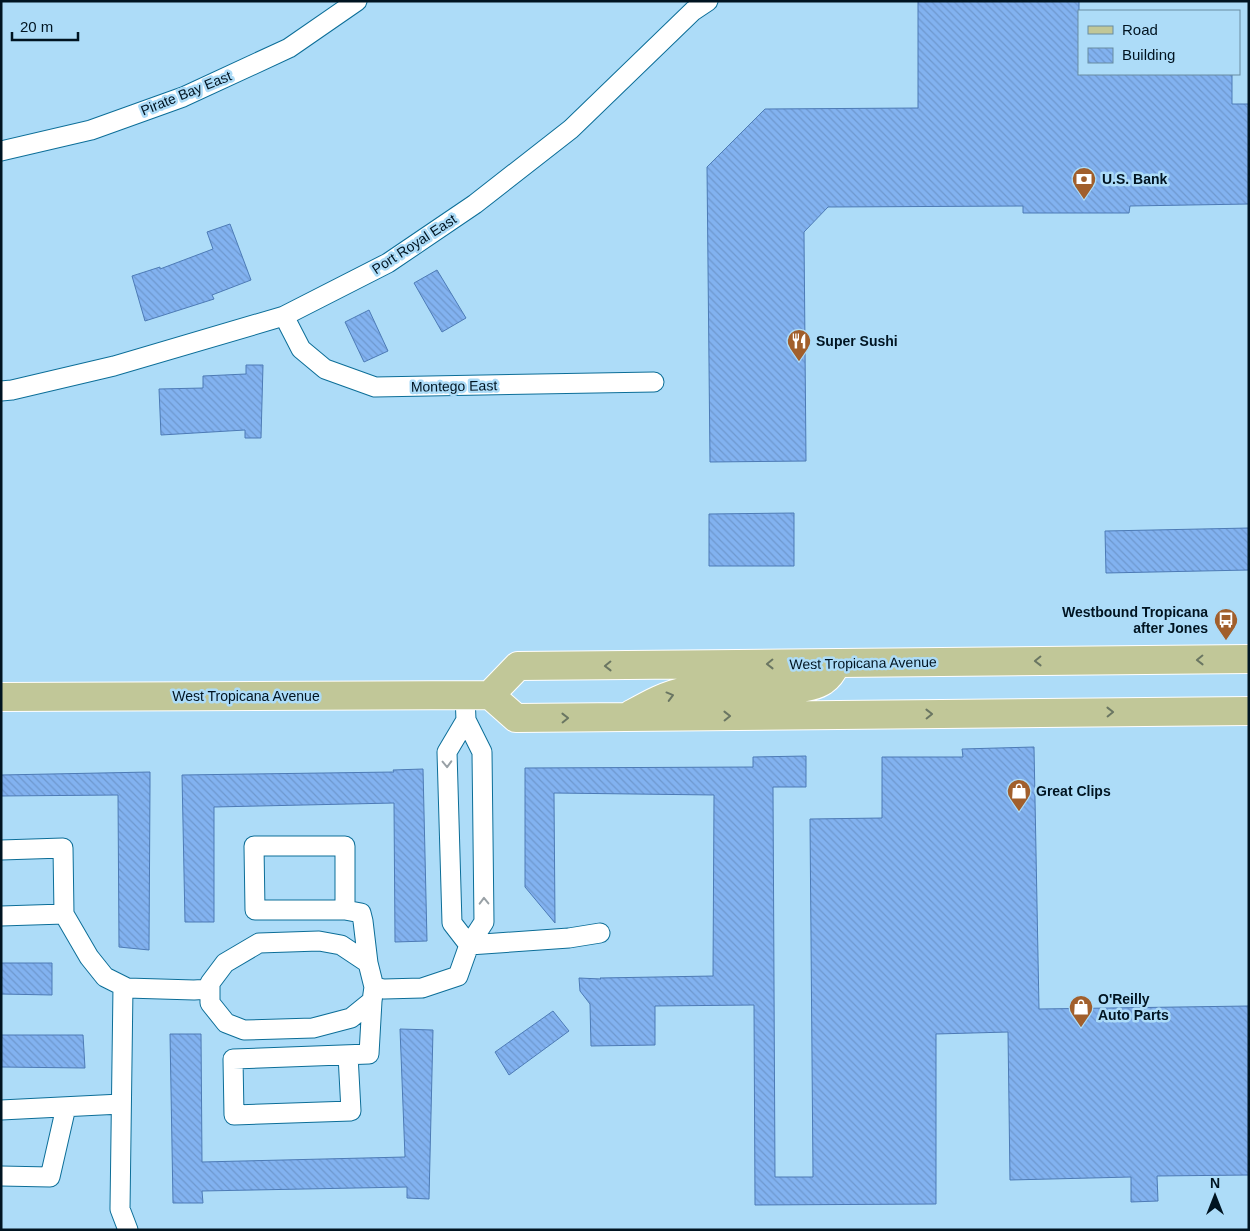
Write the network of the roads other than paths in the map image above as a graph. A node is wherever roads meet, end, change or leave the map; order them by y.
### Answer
1 (357, 1) edge
2 (708, 1) edge
3 (1, 151) edge
4 (284, 316) junction
5 (654, 382) dead end
6 (1, 391) edge
7 (1249, 659) edge
8 (836, 664) junction
9 (1, 697) edge
10 (474, 703) junction
11 (1249, 711) edge
12 (626, 717) junction
13 (1, 850) edge
14 (345, 910) junction
15 (64, 914) junction
16 (1, 916) edge
17 (600, 932) dead end
18 (469, 945) junction
19 (368, 963) junction
20 (123, 987) junction
21 (210, 989) junction
22 (373, 994) junction
23 (348, 1055) junction
24 (121, 1104) junction
25 (66, 1107) junction
26 (1, 1110) edge
27 (1, 1176) edge
28 (128, 1230) edge

1 - 3 street, Pirate Bay East
2 - 4 street, Port Royal East
4 - 5 street, Montego East
4 - 6 street, Port Royal East
7 -> 8 main road, West Tropicana Avenue
8 -> 10 main road, West Tropicana Avenue
12 -> 8 main road
9 - 10 main road, West Tropicana Avenue
10 -> 12 main road
18 -> 10 street
10 -> 18 street
12 -> 11 main road
13 - 15 street
14 - 14 street
14 - 19 street
15 - 16 street
15 - 20 street
17 - 18 street
18 - 22 street
19 - 21 street
19 - 22 street
20 - 21 street
20 - 24 street
21 - 22 street
22 - 23 street
23 - 23 street
24 - 25 street
24 - 28 street
25 - 26 street
25 - 27 street

